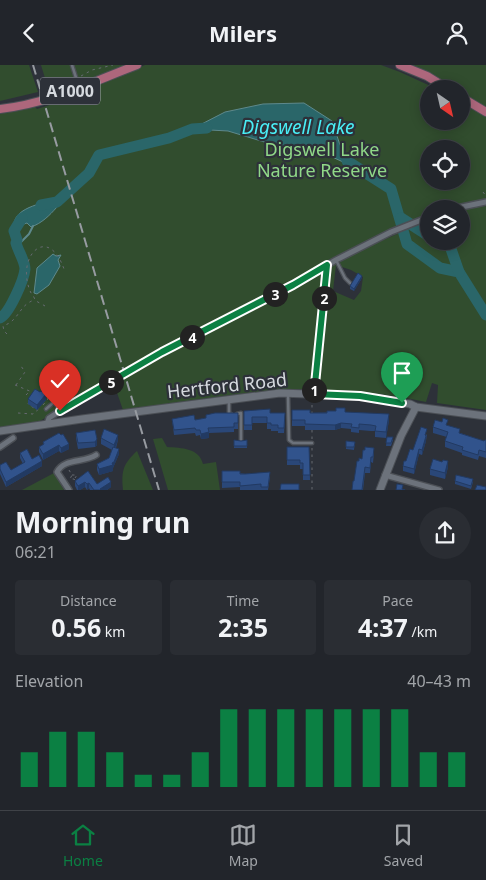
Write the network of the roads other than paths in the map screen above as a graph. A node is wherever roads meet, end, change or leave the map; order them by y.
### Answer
1 (72, 65) edge
2 (137, 65) edge
3 (400, 65) edge
4 (433, 80) edge
5 (79, 88) junction
6 (470, 102) edge
7 (0, 109) edge
8 (486, 112) edge
9 (486, 202) edge
10 (470, 205) edge
11 (420, 220) edge
12 (336, 260) junction
13 (350, 283) edge
14 (288, 393) junction
15 (229, 400) junction
16 (416, 407) junction
17 (46, 409) road end
18 (60, 411) junction
19 (486, 415) edge
20 (47, 424) junction
21 (0, 431) edge
22 (12, 438) dead end
23 (241, 441) edge
24 (312, 443) dead end
25 (0, 447) edge
26 (96, 455) dead end
27 (385, 475) junction
28 (69, 490) edge
29 (380, 490) edge
30 (439, 490) edge

1 - 5 lane
2 - 5 main road, A1000
3 - 4 main road
5 - 7 main road, A1000
6 - 8 main road
9 - 10 street
11 - 12 street
12 - 13 lane
12 - 18 street
14 - 15 street, Hertford Road
14 - 16 street, Hertford Road
14 - 24 lane
15 - 20 street, Hertford Road
15 - 23 lane
16 - 19 street, Hertford Road
16 - 27 street
17 - 18 lane
18 - 20 street
20 - 21 street, Hertford Road
22 - 25 street
26 - 28 street
27 - 29 street
27 - 30 street

